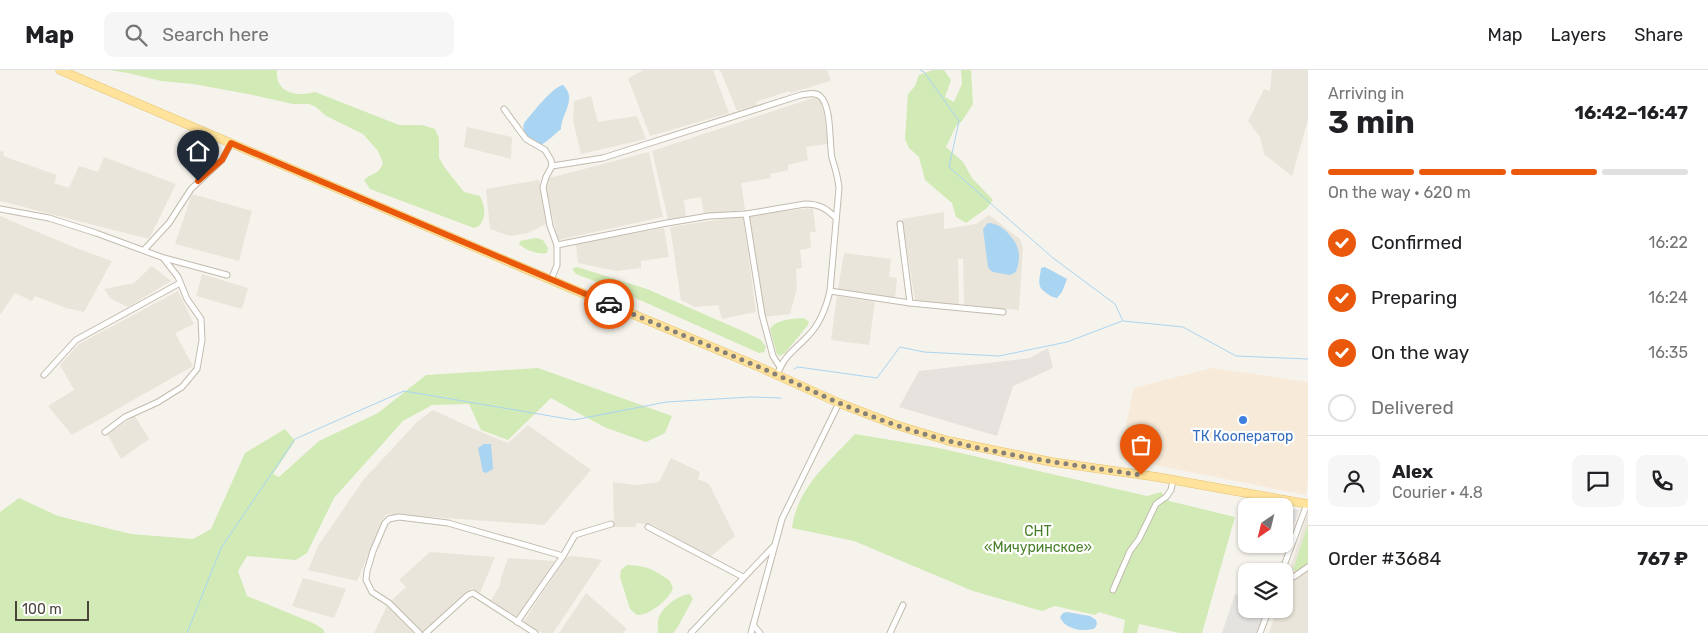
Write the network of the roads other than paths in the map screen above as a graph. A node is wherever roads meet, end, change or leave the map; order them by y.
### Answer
1 (60, 70) edge
2 (504, 110) dead end
3 (231, 143) junction
4 (552, 166) junction
5 (0, 209) edge
6 (746, 214) junction
7 (836, 218) junction
8 (900, 224) dead end
9 (557, 244) junction
10 (144, 250) junction
11 (164, 258) junction
12 (227, 275) dead end
13 (551, 280) junction
14 (180, 283) junction
15 (830, 291) junction
16 (910, 303) junction
17 (1003, 312) dead end
18 (780, 367) junction
19 (44, 375) dead end
20 (777, 375) junction
21 (839, 403) junction
22 (105, 432) dead end
23 (1173, 480) junction
24 (1308, 504) edge
25 (611, 524) dead end
26 (648, 526) dead end
27 (774, 546) junction
28 (563, 556) junction
29 (1285, 563) edge
30 (1308, 567) edge
31 (743, 577) junction
32 (1293, 577) edge
33 (1113, 590) dead end
34 (903, 605) dead end
35 (1266, 618) edge
36 (517, 622) junction
37 (754, 626) junction
38 (419, 633) edge
39 (426, 633) edge
40 (535, 633) edge
41 (691, 633) edge
42 (751, 633) edge
43 (760, 633) edge
44 (890, 633) edge
45 (1260, 633) edge

1 - 3 main road
2 - 4 street
3 - 10 street
3 - 13 main road
4 - 7 street
4 - 9 street
5 - 10 street
6 - 7 street
6 - 9 street
6 - 18 street
7 - 15 street
8 - 16 street
9 - 13 street
10 - 11 street
11 - 12 street
11 - 14 street
13 - 20 main road
14 - 19 street
14 - 22 street
15 - 16 street
15 - 18 street
16 - 17 street
18 - 20 street
20 - 21 main road
21 - 23 main road
21 - 27 street
23 - 24 main road
23 - 33 street
24 - 29 street
25 - 28 street
26 - 31 street
27 - 31 street
27 - 37 street
28 - 36 street
28 - 38 street
30 - 32 street
31 - 41 street
34 - 44 street
35 - 45 street
36 - 39 street
36 - 40 street
37 - 42 street
37 - 43 street

